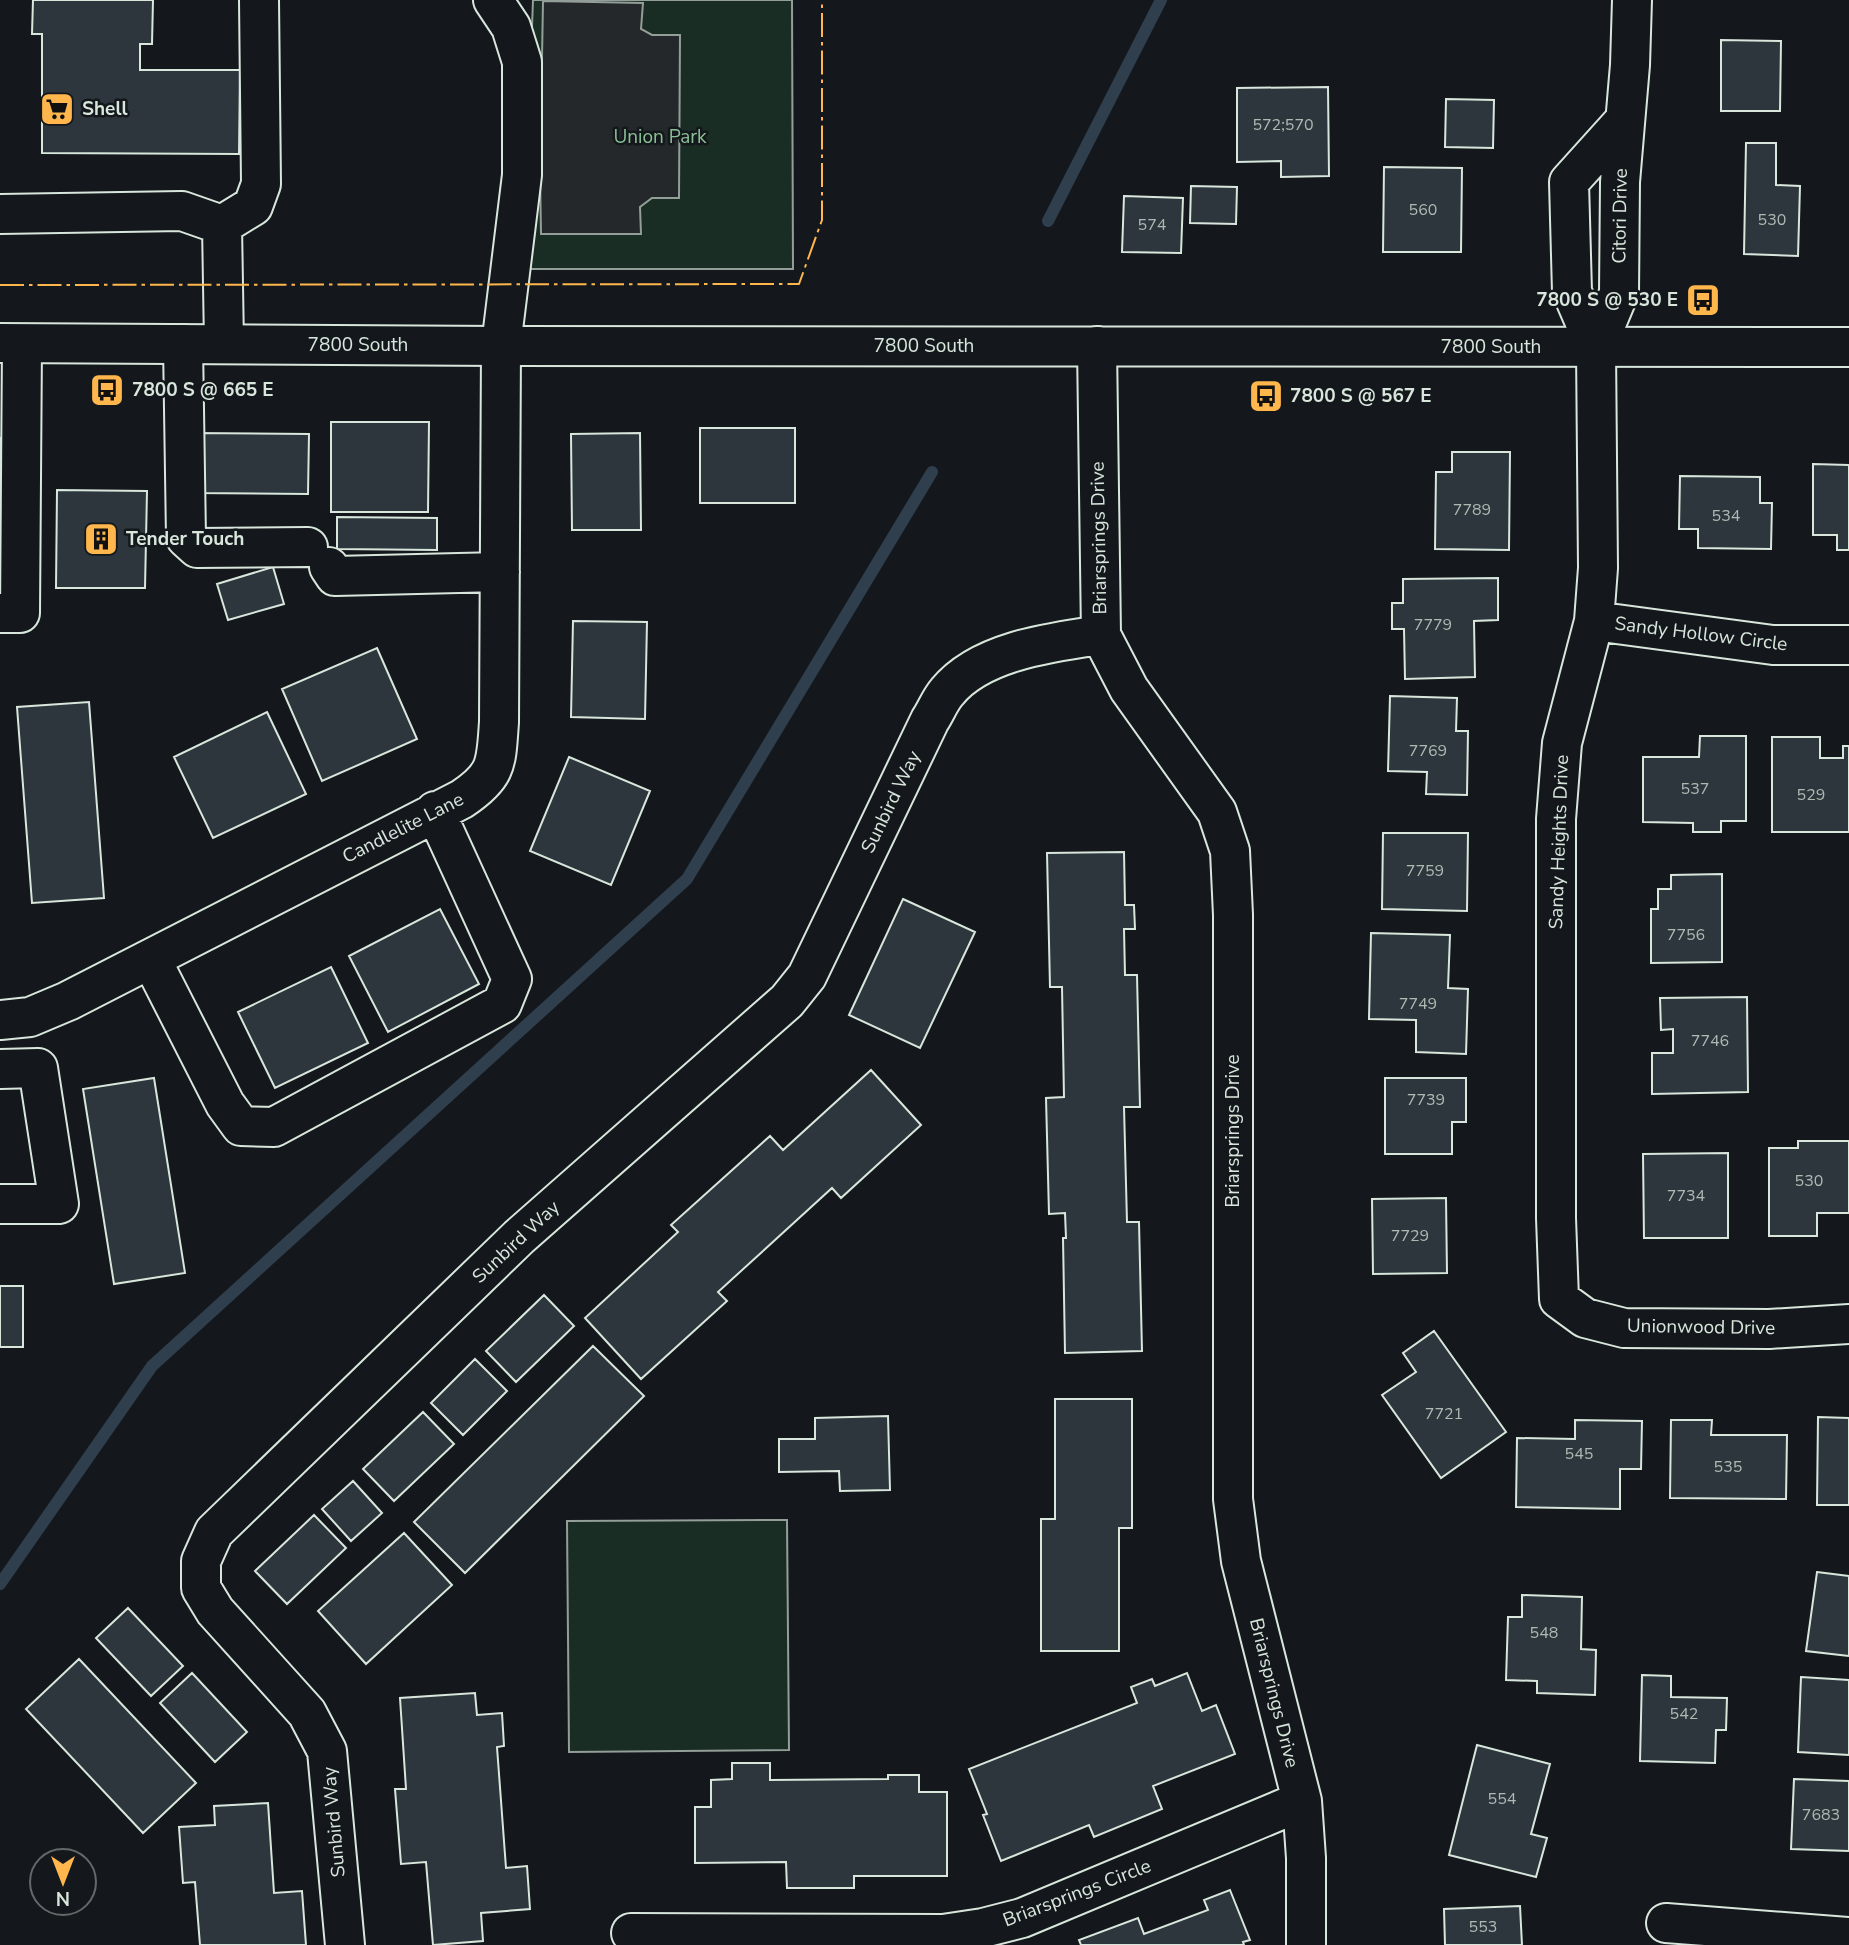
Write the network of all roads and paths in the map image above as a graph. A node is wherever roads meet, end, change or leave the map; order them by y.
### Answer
1 (259, 0) edge
2 (494, 0) edge
3 (1632, 0) edge
4 (1624, 121) junction
5 (0, 214) edge
6 (222, 225) junction
7 (11, 344) edge
8 (183, 344) junction
9 (224, 344) junction
10 (501, 346) junction
11 (1097, 346) junction
12 (1849, 347) edge
13 (1597, 348) junction
14 (500, 572) junction
15 (0, 613) edge
16 (1594, 621) junction
17 (1101, 635) junction
18 (1849, 645) edge
19 (435, 811) junction
20 (151, 960) junction
21 (0, 1020) edge
22 (0, 1069) edge
23 (0, 1204) edge
24 (1559, 1299) joint
25 (1849, 1324) edge
26 (1301, 1801) junction
27 (1666, 1923) dead end
28 (631, 1933) dead end
29 (1849, 1937) edge
30 (345, 1945) edge
31 (1306, 1945) edge

1 - 6 street
2 - 10 street, Candlelite Lane
3 - 4 street, Citori Drive
4 - 13 street, Citori Drive
4 - 13 street, Citori Drive
5 - 6 street
6 - 9 street
7 - 8 street, 7800 South
7 - 15 street
8 - 9 street, 7800 South
8 - 14 street
9 - 10 street, 7800 South
10 - 11 street, 7800 South
10 - 14 street, Candlelite Lane
11 - 13 street, 7800 South
11 - 17 street, Briarsprings Drive
12 - 13 street, 7800 South
13 - 16 street, Sandy Heights Drive
14 - 19 street, Candlelite Lane
16 - 18 street, Sandy Hollow Circle
16 - 24 street, Sandy Heights Drive
17 - 26 street, Briarsprings Drive
17 - 30 street, Sunbird Way
19 - 20 street, Candlelite Lane
19 - 20 street
20 - 21 street, Candlelite Lane
22 - 23 street
24 - 25 street, Unionwood Drive
26 - 28 street, Briarsprings Circle
26 - 31 street, Briarsprings Drive
27 - 29 street

